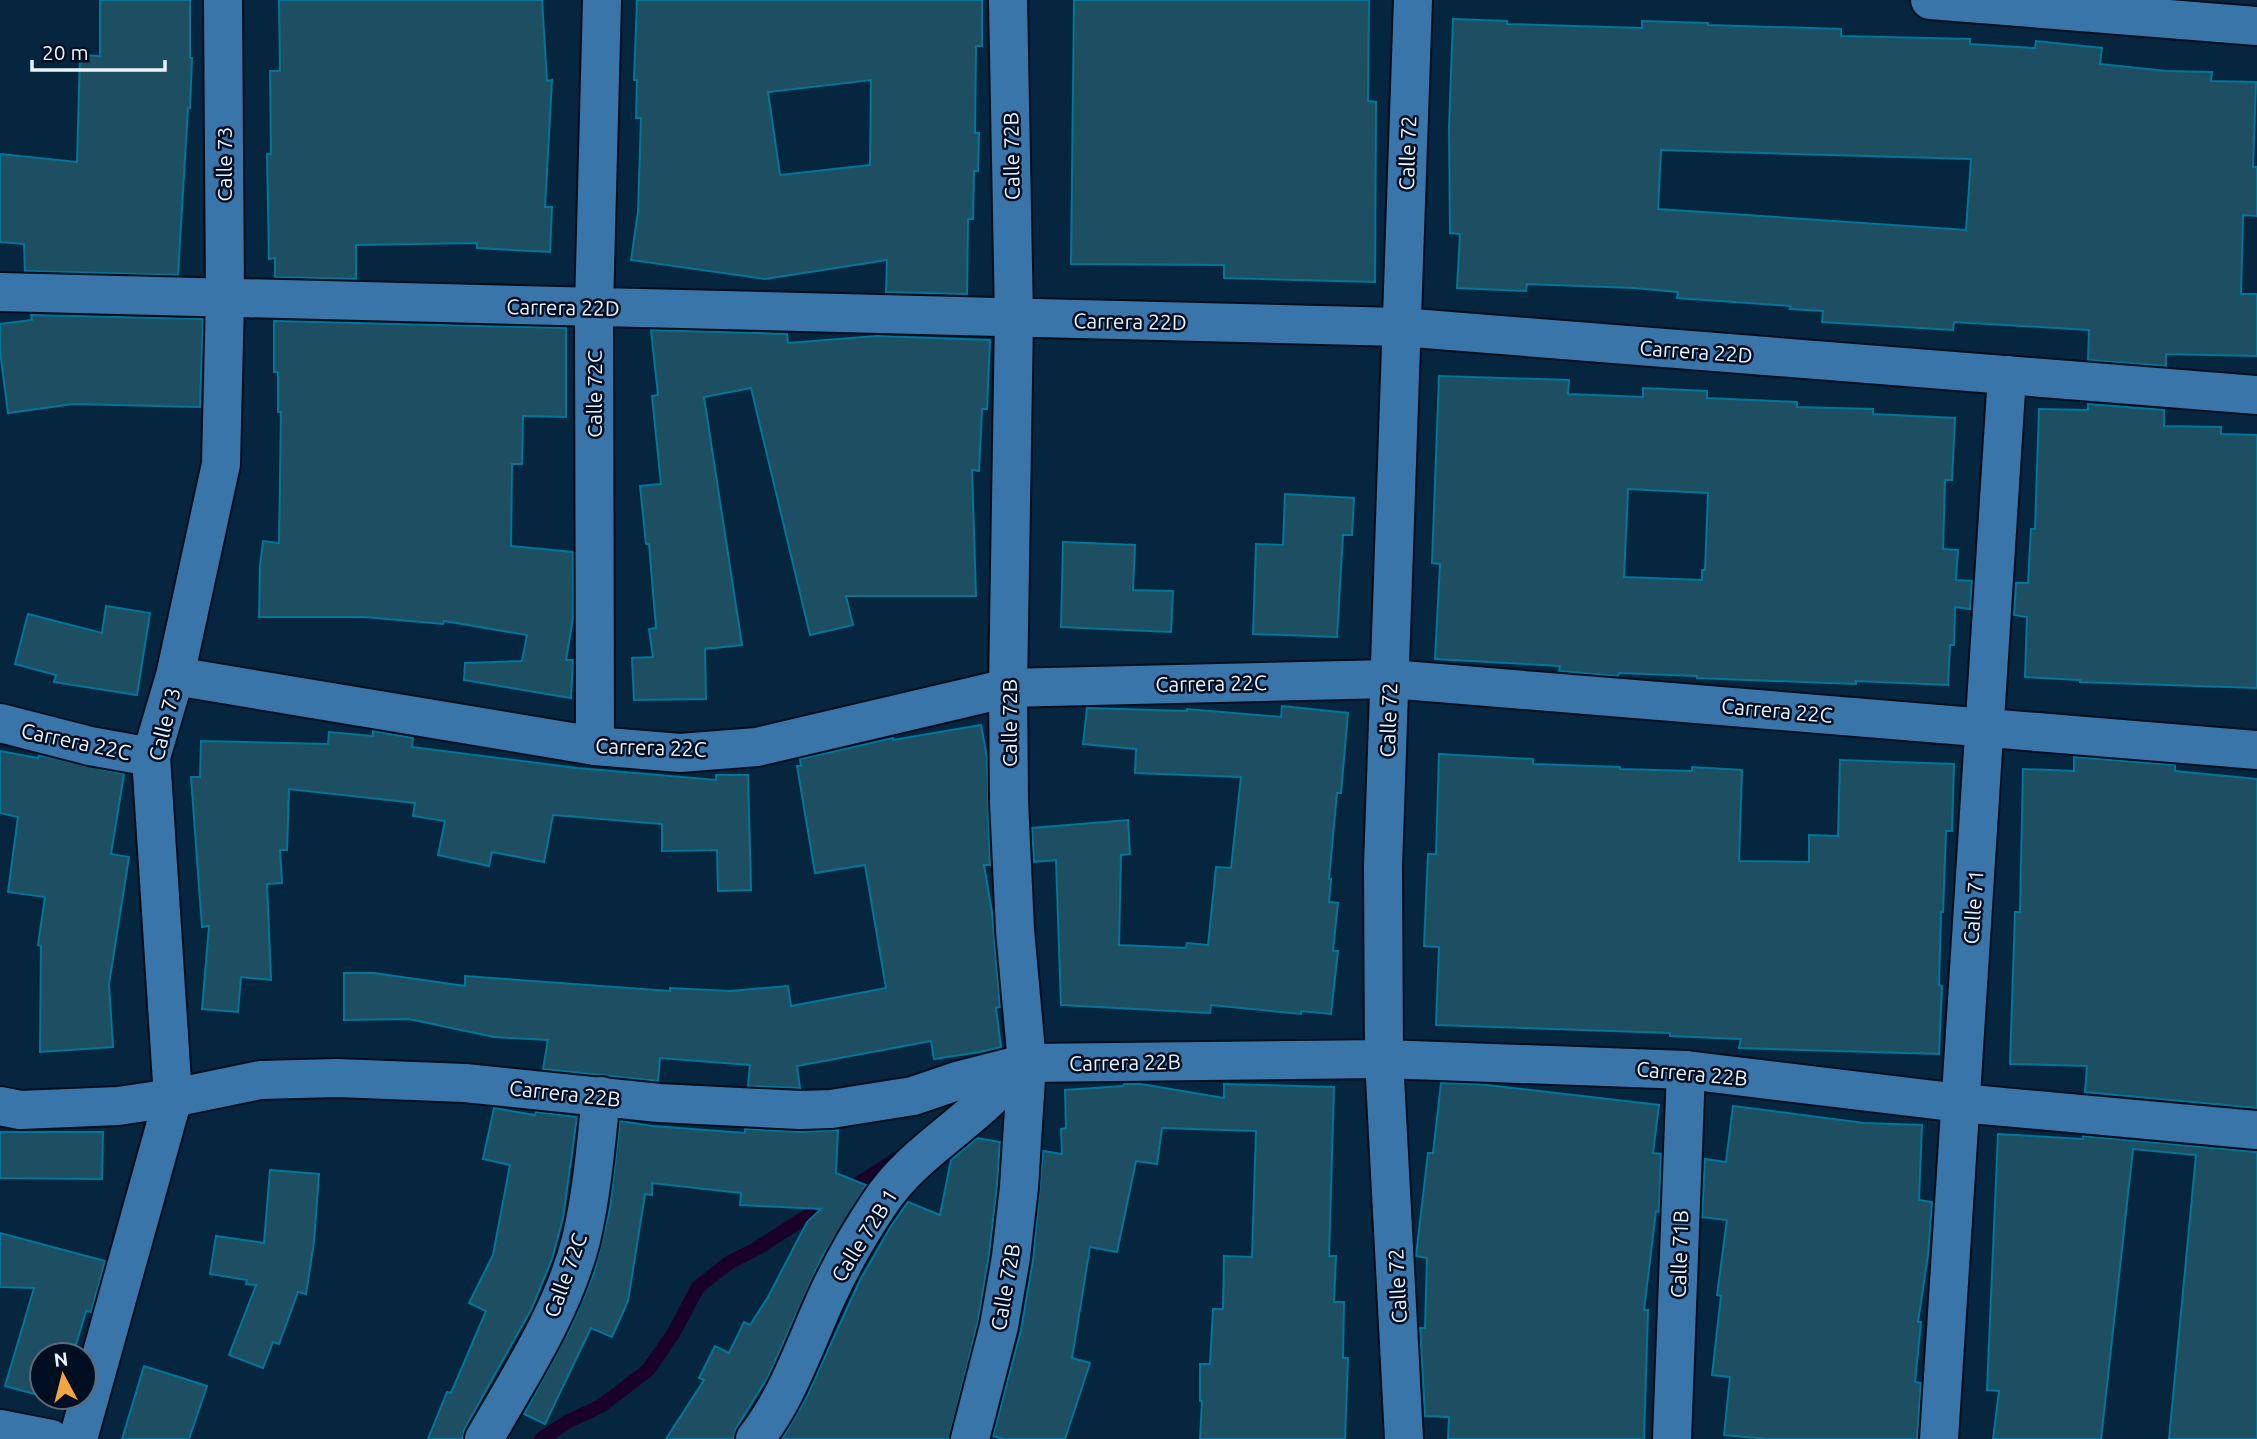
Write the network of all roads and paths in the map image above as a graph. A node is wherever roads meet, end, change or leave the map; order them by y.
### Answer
1 (223, 0) edge
2 (602, 0) edge
3 (1008, 0) edge
4 (1413, 0) edge
5 (1930, 0) edge
6 (2003, 2) edge
7 (2257, 26) edge
8 (0, 292) edge
9 (225, 298) junction
10 (594, 307) junction
11 (1014, 318) junction
12 (1400, 327) junction
13 (2007, 375) junction
14 (2257, 395) edge
15 (175, 676) junction
16 (1390, 679) junction
17 (1008, 688) junction
18 (0, 723) edge
19 (1984, 727) junction
20 (595, 747) junction
21 (2257, 750) edge
22 (151, 757) junction
23 (1384, 1059) junction
24 (1023, 1064) junction
25 (1686, 1070) junction
26 (601, 1096) junction
27 (173, 1098) junction
28 (1960, 1103) junction
29 (0, 1106) edge
30 (2257, 1130) edge
31 (0, 1429) edge
32 (51, 1439) edge
33 (78, 1439) edge
34 (484, 1439) edge
35 (755, 1439) edge
36 (970, 1439) edge
37 (1404, 1439) edge
38 (1672, 1439) edge
39 (1939, 1439) edge

1 - 9 street, Calle 73
2 - 10 street, Calle 72C
3 - 11 street, Calle 72B
4 - 12 street, Calle 72
5 - 6 street
6 - 7 street
8 - 9 street, Carrera 22D
9 - 10 street, Carrera 22D
9 - 15 street, Calle 73
10 - 11 street, Carrera 22D
10 - 20 street, Calle 72C
11 - 12 street, Carrera 22D
11 - 17 street, Calle 72B
12 - 13 street, Carrera 22D
12 - 16 street, Calle 72
13 - 14 street, Carrera 22D
13 - 19 street, Calle 71
15 - 20 street, Carrera 22C
15 - 22 street, Calle 73
16 - 17 street, Carrera 22C
16 - 19 street, Carrera 22C
16 - 23 street, Calle 72
17 - 20 street, Carrera 22C
17 - 24 street, Calle 72B
18 - 22 street, Carrera 22C
19 - 21 street, Carrera 22C
19 - 28 street, Calle 71
22 - 27 street, Calle 73
23 - 24 street, Carrera 22B
23 - 25 street, Carrera 22B
23 - 37 street, Calle 72
24 - 26 street, Carrera 22B
24 - 35 street, Calle 72B 1
24 - 36 street, Calle 72B
25 - 28 street, Carrera 22B
25 - 38 street, Calle 71B
26 - 27 street, Carrera 22B
26 - 34 street, Calle 72C
27 - 29 street, Carrera 22B
27 - 33 street, Calle 73
28 - 30 street, Carrera 22B
28 - 39 street, Calle 71
31 - 32 street

